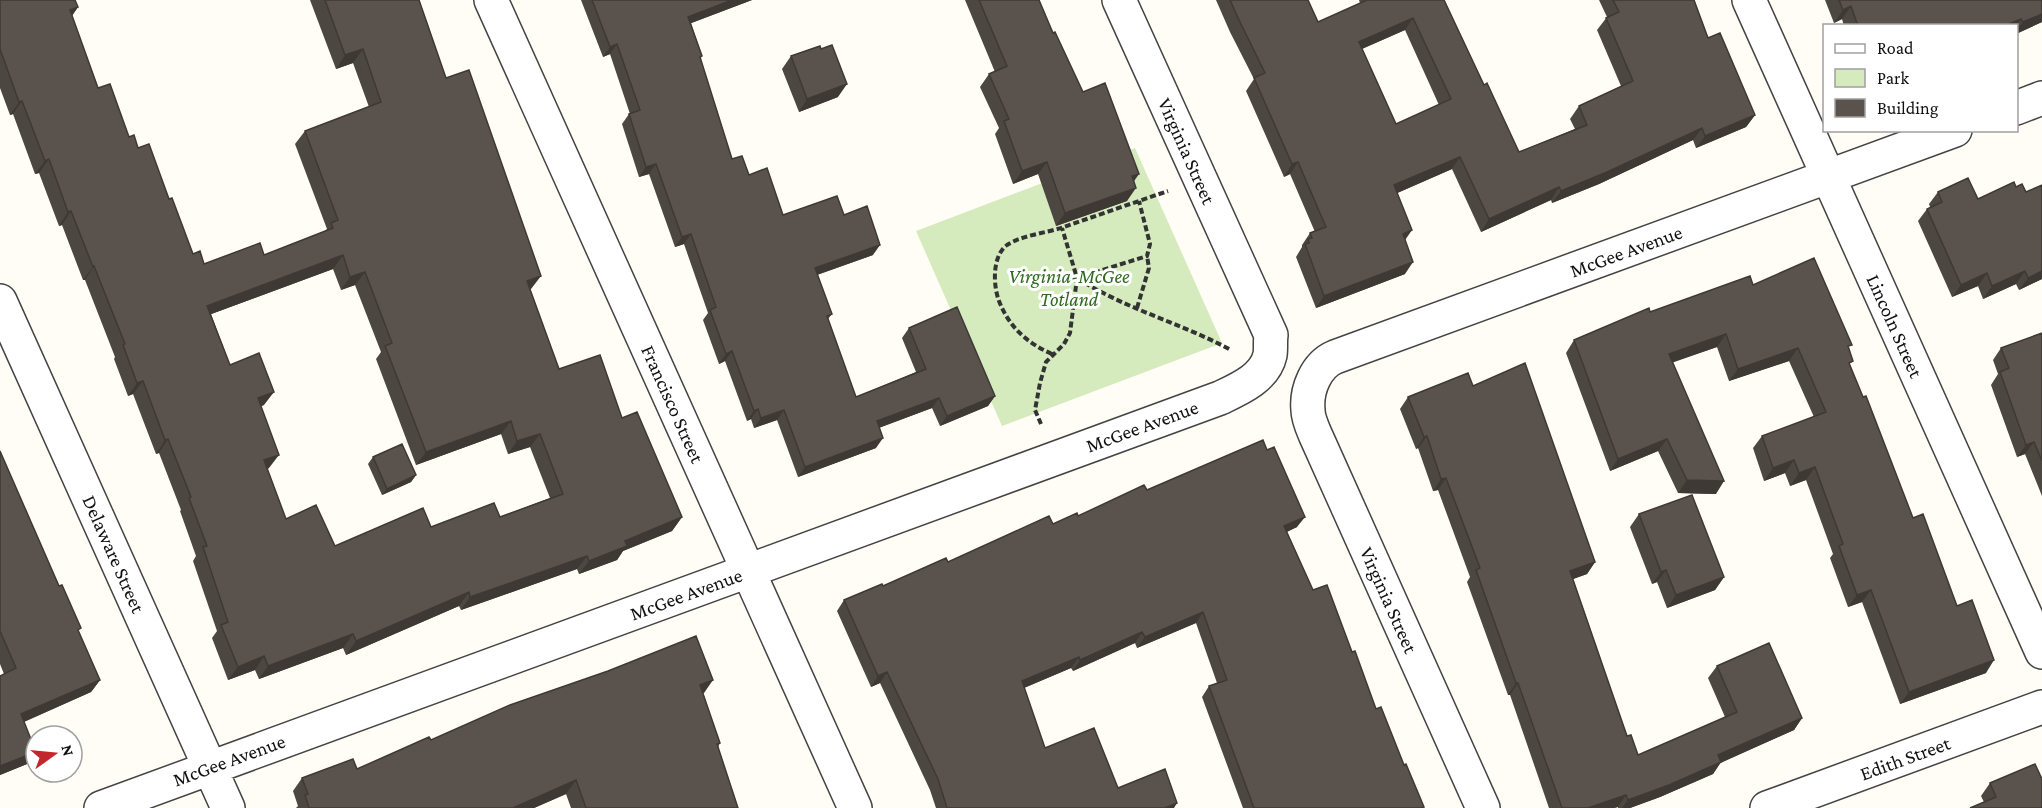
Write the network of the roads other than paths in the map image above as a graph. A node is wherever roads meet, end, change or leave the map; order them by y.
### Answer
1 (491, 0) edge
2 (1119, 0) edge
3 (1749, 0) edge
4 (2042, 98) edge
5 (2018, 107) edge
6 (1950, 132) edge
7 (1828, 177) junction
8 (0, 301) edge
9 (1264, 368) joint
10 (1310, 388) joint
11 (749, 571) junction
12 (2042, 652) edge
13 (2042, 707) edge
14 (210, 767) junction
15 (101, 808) edge
16 (228, 808) edge
17 (855, 808) edge
18 (1483, 808) edge
19 (1767, 808) edge

1 - 11 street, Francisco Street
2 - 9 street, Virginia Street
3 - 7 street, Lincoln Street
4 - 5 street
6 - 7 street, McGee Avenue
7 - 10 street, McGee Avenue
7 - 12 street, Lincoln Street
8 - 14 street, Delaware Street
9 - 11 street, McGee Avenue
10 - 18 street, Virginia Street
11 - 14 street, McGee Avenue
11 - 17 street, Francisco Street
13 - 19 street, Edith Street
14 - 15 street, McGee Avenue
14 - 16 street, Delaware Street

